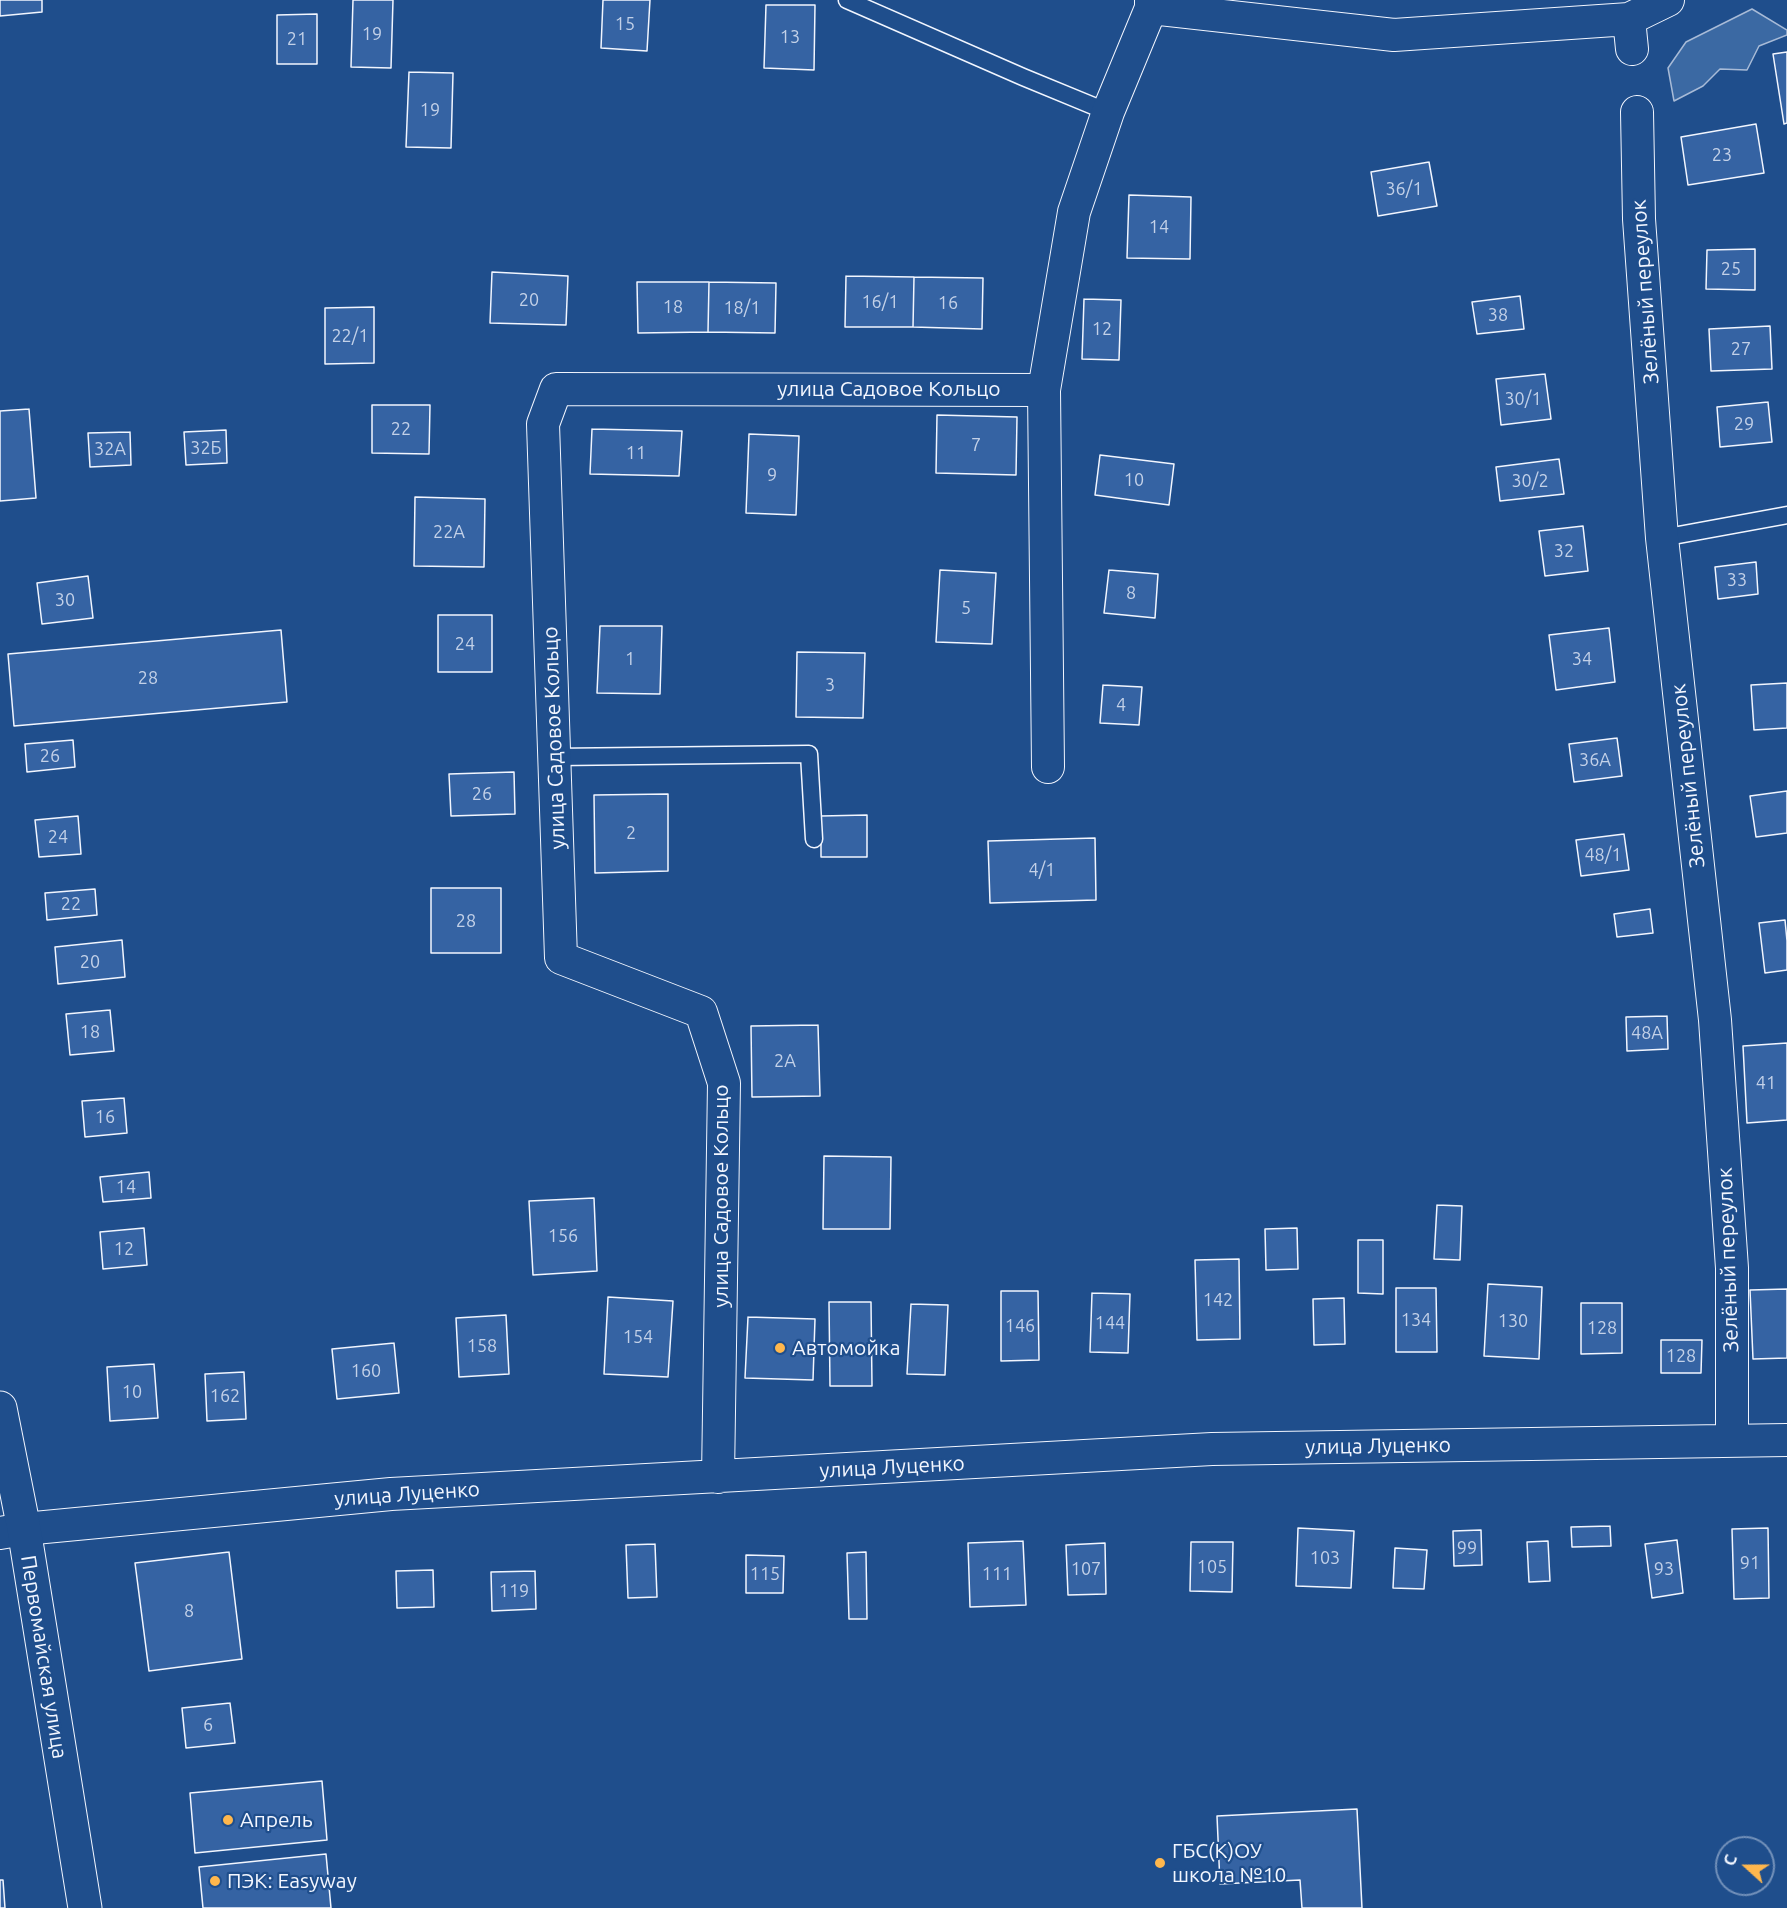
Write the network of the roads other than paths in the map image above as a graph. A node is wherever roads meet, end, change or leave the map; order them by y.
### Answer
1 (847, 0) edge
2 (1668, 0) edge
3 (1151, 4) edge
4 (1108, 112) junction
5 (1637, 112) dead end
6 (1044, 390) junction
7 (1787, 515) edge
8 (1662, 538) junction
9 (555, 757) junction
10 (1048, 767) dead end
11 (814, 839) dead end
12 (0, 1408) edge
13 (1732, 1440) junction
14 (1787, 1440) edge
15 (718, 1477) junction
16 (12, 1531) edge
17 (85, 1908) edge

1 - 4 lane
2 - 3 street
3 - 4 street
4 - 6 street
5 - 8 street, Зелёный переулок
6 - 9 street, улица Садовое Кольцо
6 - 10 street
7 - 8 lane
8 - 13 street, Зелёный переулок
9 - 11 lane
9 - 15 street, улица Садовое Кольцо
12 - 16 main road, Первомайская улица
13 - 14 street, улица Луценко
13 - 15 street, улица Луценко
15 - 16 street, улица Луценко
16 - 17 main road, Первомайская улица

